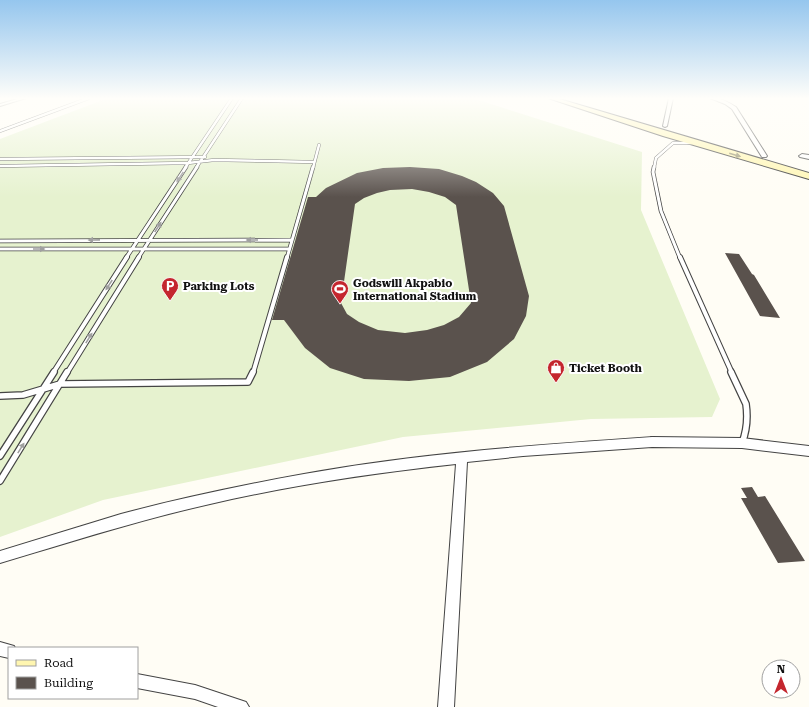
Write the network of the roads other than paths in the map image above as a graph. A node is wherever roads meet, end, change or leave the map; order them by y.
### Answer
1 (210, 131) edge
2 (221, 131) edge
3 (656, 131) edge
4 (681, 131) edge
5 (748, 131) edge
6 (666, 134) junction
7 (693, 143) junction
8 (673, 144) junction
9 (319, 145) dead end
10 (764, 156) junction
11 (802, 156) dead end
12 (193, 157) junction
13 (204, 157) junction
14 (809, 157) edge
15 (0, 159) edge
16 (214, 160) junction
17 (314, 162) junction
18 (200, 163) junction
19 (188, 164) junction
20 (0, 166) edge
21 (809, 168) edge
22 (809, 176) edge
23 (150, 239) junction
24 (217, 239) junction
25 (138, 240) junction
26 (291, 240) junction
27 (0, 241) edge
28 (0, 249) edge
29 (132, 249) junction
30 (145, 249) junction
31 (213, 249) junction
32 (288, 249) junction
33 (60, 384) junction
34 (42, 389) junction
35 (0, 396) edge
36 (742, 443) junction
37 (809, 451) edge
38 (0, 456) edge
39 (462, 458) junction
40 (0, 481) edge
41 (0, 557) edge
42 (138, 681) edge
43 (241, 707) edge
44 (446, 707) edge

1 - 12 lane
2 - 13 lane
3 - 6 main road
4 - 10 main road
5 - 10 street
6 - 7 main road
6 - 8 lane
7 - 8 lane
7 -> 22 main road
8 - 36 lane
9 - 17 lane
10 - 21 main road
11 - 14 street
12 - 13 lane
12 - 15 lane
12 - 19 lane
13 - 16 lane
13 - 18 lane
16 - 17 lane
16 - 18 lane
17 - 26 lane
18 - 19 lane
23 -> 18 lane
19 - 20 lane
19 -> 25 lane
23 - 24 lane
23 - 25 lane
23 - 30 lane
26 -> 24 lane
24 - 31 lane
25 -> 27 lane
25 - 29 lane
26 - 32 lane
28 -> 29 lane
29 - 30 lane
29 -> 34 lane
30 - 31 lane
33 -> 30 lane
31 - 32 lane
32 - 33 lane
33 - 34 lane
40 -> 33 lane
34 - 35 lane
34 - 38 lane
36 - 37 street
36 - 39 street
39 - 41 street
39 - 44 street
42 - 43 street

